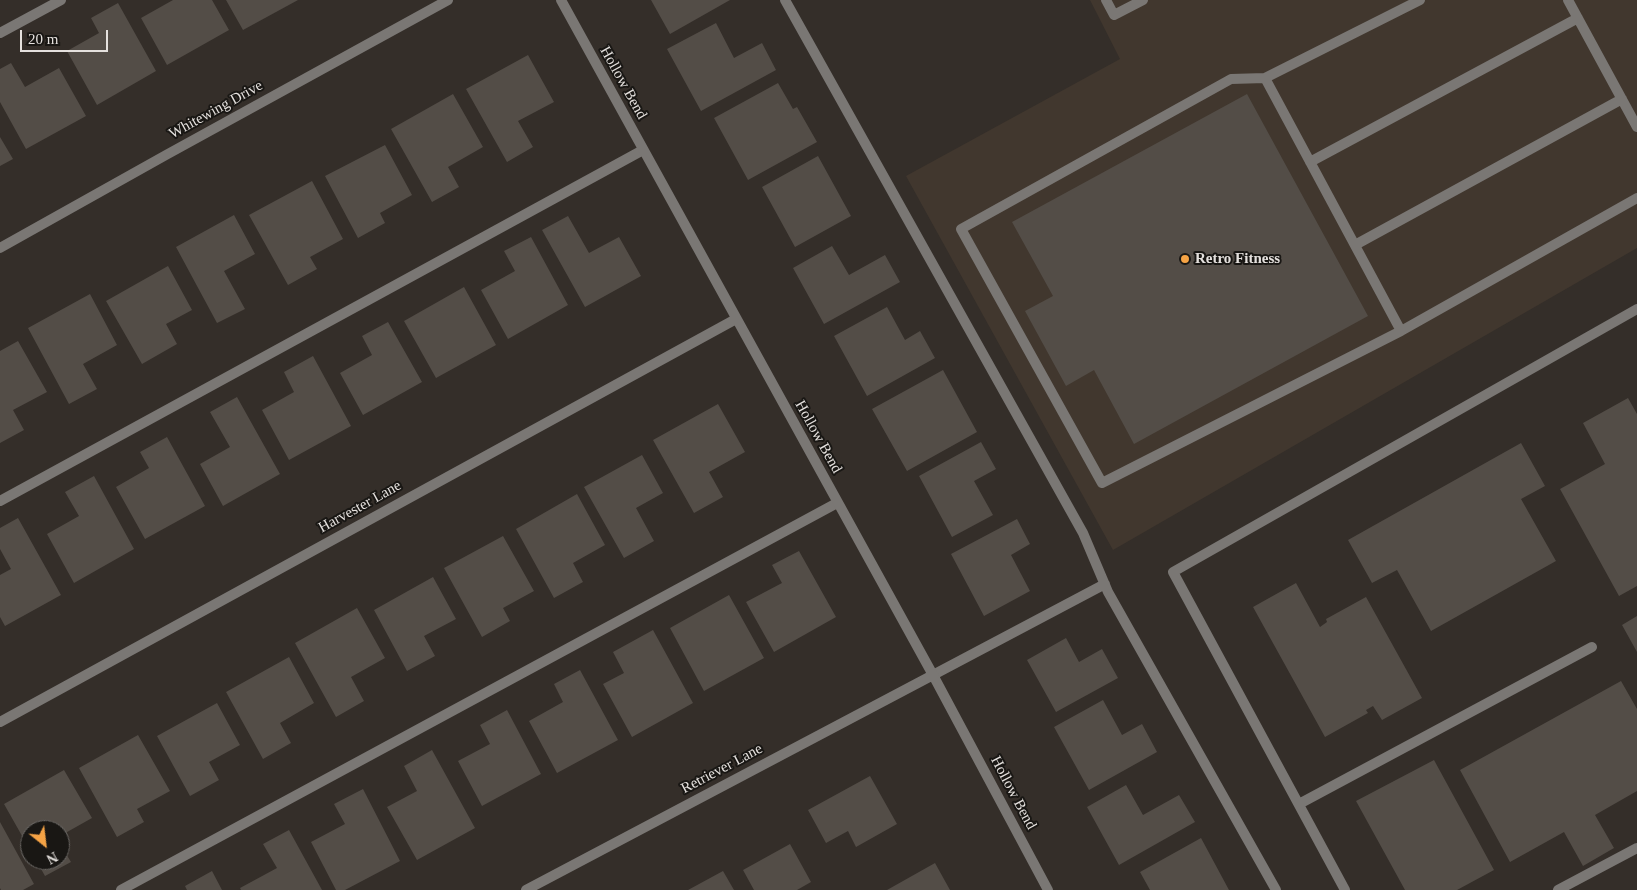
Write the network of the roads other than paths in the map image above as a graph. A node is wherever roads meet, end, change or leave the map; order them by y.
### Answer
1 (61, 0) edge
2 (448, 0) edge
3 (561, 0) edge
4 (785, 0) edge
5 (1106, 0) edge
6 (1143, 0) edge
7 (1420, 0) edge
8 (1568, 0) edge
9 (1578, 18) junction
10 (0, 33) edge
11 (1265, 78) junction
12 (1622, 99) junction
13 (1637, 127) edge
14 (643, 150) junction
15 (1310, 162) junction
16 (1637, 198) edge
17 (1354, 245) junction
18 (0, 248) edge
19 (1637, 309) edge
20 (736, 319) junction
21 (1401, 331) junction
22 (0, 501) edge
23 (837, 503) junction
24 (1105, 584) junction
25 (1592, 647) dead end
26 (932, 675) junction
27 (0, 722) edge
28 (1299, 804) junction
29 (1637, 848) edge
30 (121, 890) edge
31 (526, 890) edge
32 (1048, 890) edge
33 (1276, 890) edge
34 (1345, 890) edge
35 (1558, 890) edge

1 - 10 street
2 - 18 street, Whitewing Drive
3 - 14 street, Hollow Bend
4 - 24 street
5 - 6 street
7 - 11 street
8 - 9 street
9 - 12 street
9 - 15 street
11 - 15 street
11 - 21 street
12 - 13 street
12 - 17 street
14 - 20 street, Hollow Bend
14 - 22 street
15 - 17 street
16 - 21 street
17 - 21 street
19 - 28 street
20 - 23 street, Hollow Bend
20 - 27 street, Harvester Lane
23 - 26 street, Hollow Bend
23 - 30 street
24 - 26 street, Retriever Lane
24 - 33 street
25 - 28 street
26 - 31 street, Retriever Lane
26 - 32 street, Hollow Bend
28 - 34 street
29 - 35 street

